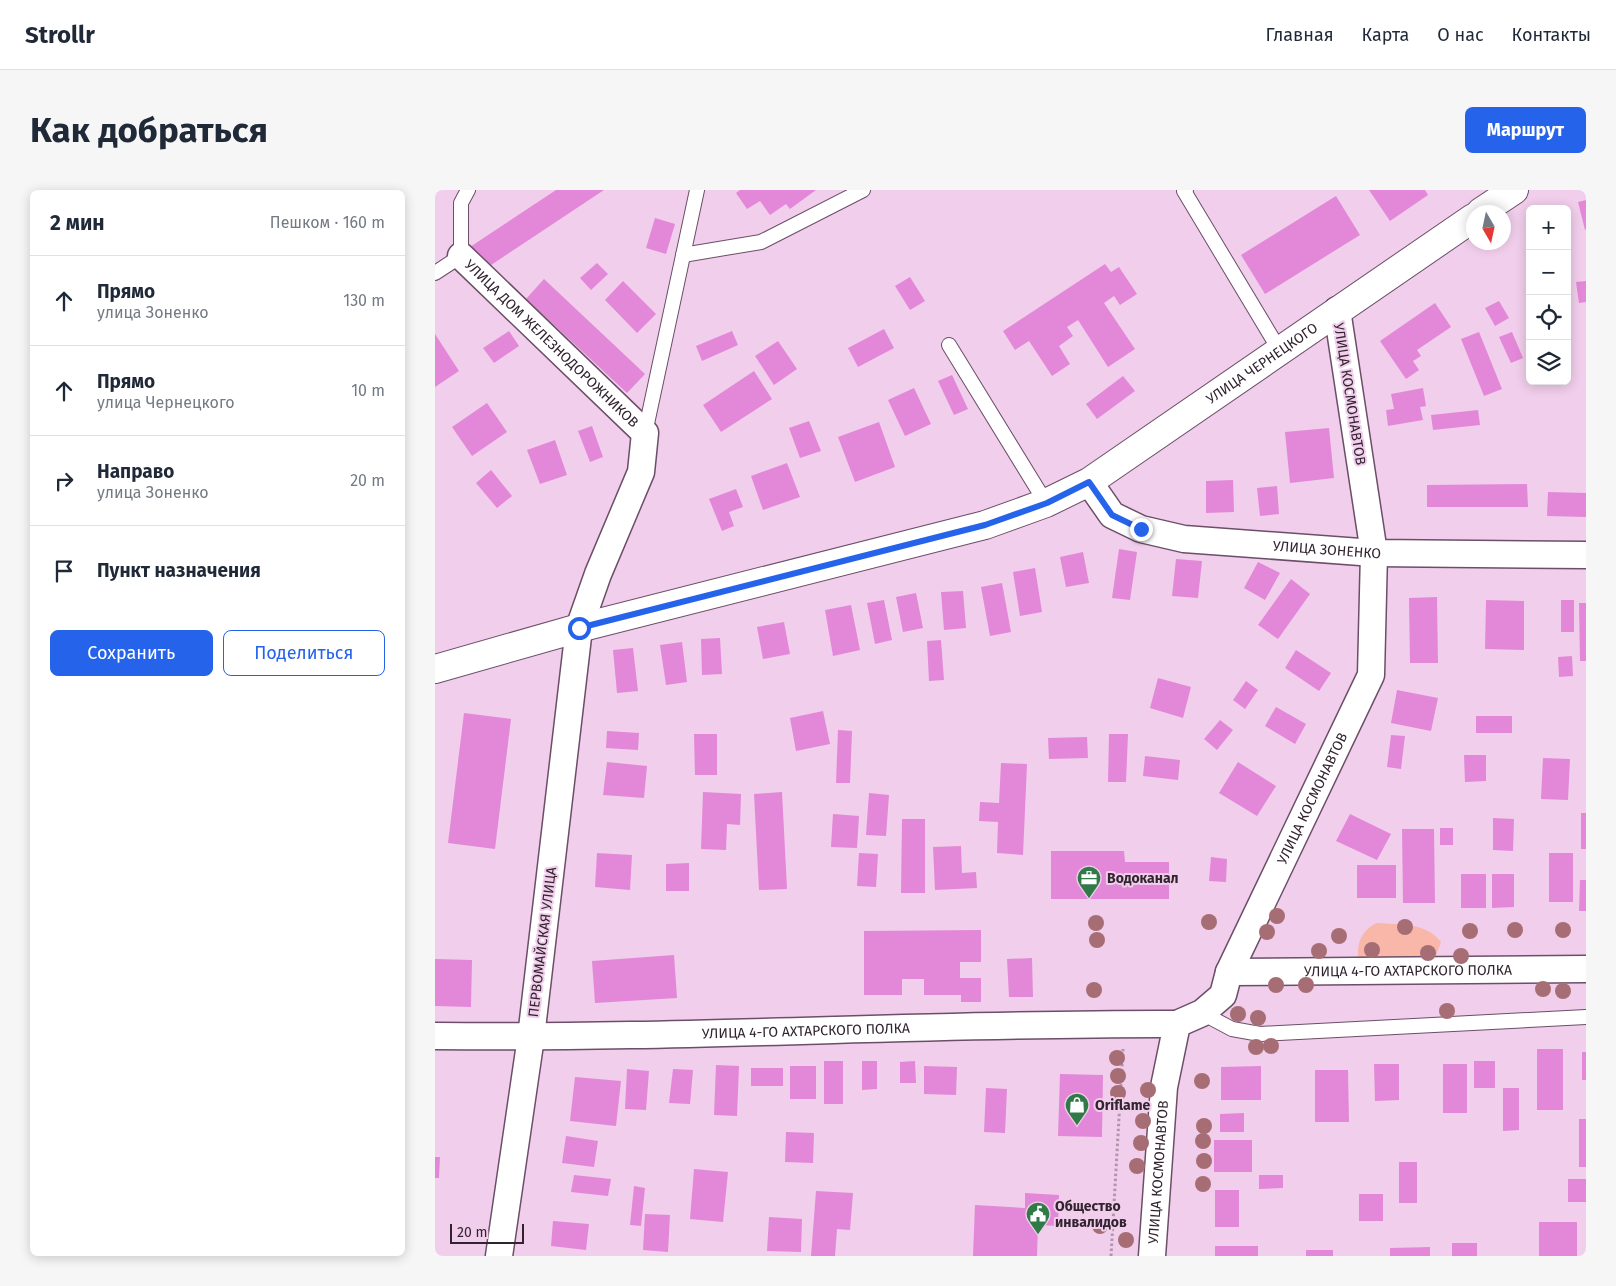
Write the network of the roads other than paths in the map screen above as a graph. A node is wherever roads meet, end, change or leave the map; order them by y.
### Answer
1 (468, 190) edge
2 (697, 190) edge
3 (863, 190) edge
4 (1186, 190) edge
5 (1514, 190) edge
6 (1492, 205) edge
7 (1466, 223) edge
8 (683, 255) junction
9 (461, 256) junction
10 (435, 273) edge
11 (1337, 310) junction
12 (949, 345) dead end
13 (1280, 351) junction
14 (645, 433) junction
15 (1089, 482) junction
16 (1047, 503) junction
17 (1374, 553) junction
18 (1586, 555) edge
19 (579, 628) junction
20 (435, 669) edge
21 (1586, 969) edge
22 (1229, 972) junction
23 (1202, 1013) junction
24 (1586, 1017) edge
25 (1177, 1024) junction
26 (435, 1036) edge
27 (531, 1037) junction
28 (499, 1256) edge
29 (1152, 1256) edge

1 - 9 lane
2 - 8 lane
3 - 8 lane
4 - 13 lane
5 - 6 street
7 - 11 street, УЛИЦА ЧЕРНЕЦКОГО
8 - 14 lane
9 - 10 lane
9 - 14 street, УЛИЦА ДОМ ЖЕЛЕЗНОДОРОЖНИКОВ
11 - 13 street, УЛИЦА ЧЕРНЕЦКОГО
11 - 17 street, УЛИЦА КОСМОНАВТОВ
12 - 16 lane
13 - 15 street, УЛИЦА ЧЕРНЕЦКОГО
14 - 19 street, УЛИЦА ДОМ ЖЕЛЕЗНОДОРОЖНИКОВ
15 - 16 street, УЛИЦА ЧЕРНЕЦКОГО
15 - 17 street, УЛИЦА ЗОНЕНКО
16 - 19 street
17 - 18 street, УЛИЦА ЗОНЕНКО
17 - 22 street, УЛИЦА КОСМОНАВТОВ
19 - 20 street
19 - 27 street, ПЕРВОМАЙСКАЯ УЛИЦА
21 - 22 street, УЛИЦА 4-ГО АХТАРСКОГО ПОЛКА
22 - 23 street, УЛИЦА КОСМОНАВТОВ
23 - 24 lane
23 - 25 street, УЛИЦА КОСМОНАВТОВ
25 - 27 street, УЛИЦА 4-ГО АХТАРСКОГО ПОЛКА
25 - 29 street, УЛИЦА КОСМОНАВТОВ
26 - 27 street, УЛИЦА 4-ГО АХТАРСКОГО ПОЛКА
27 - 28 street, ПЕРВОМАЙСКАЯ УЛИЦА

